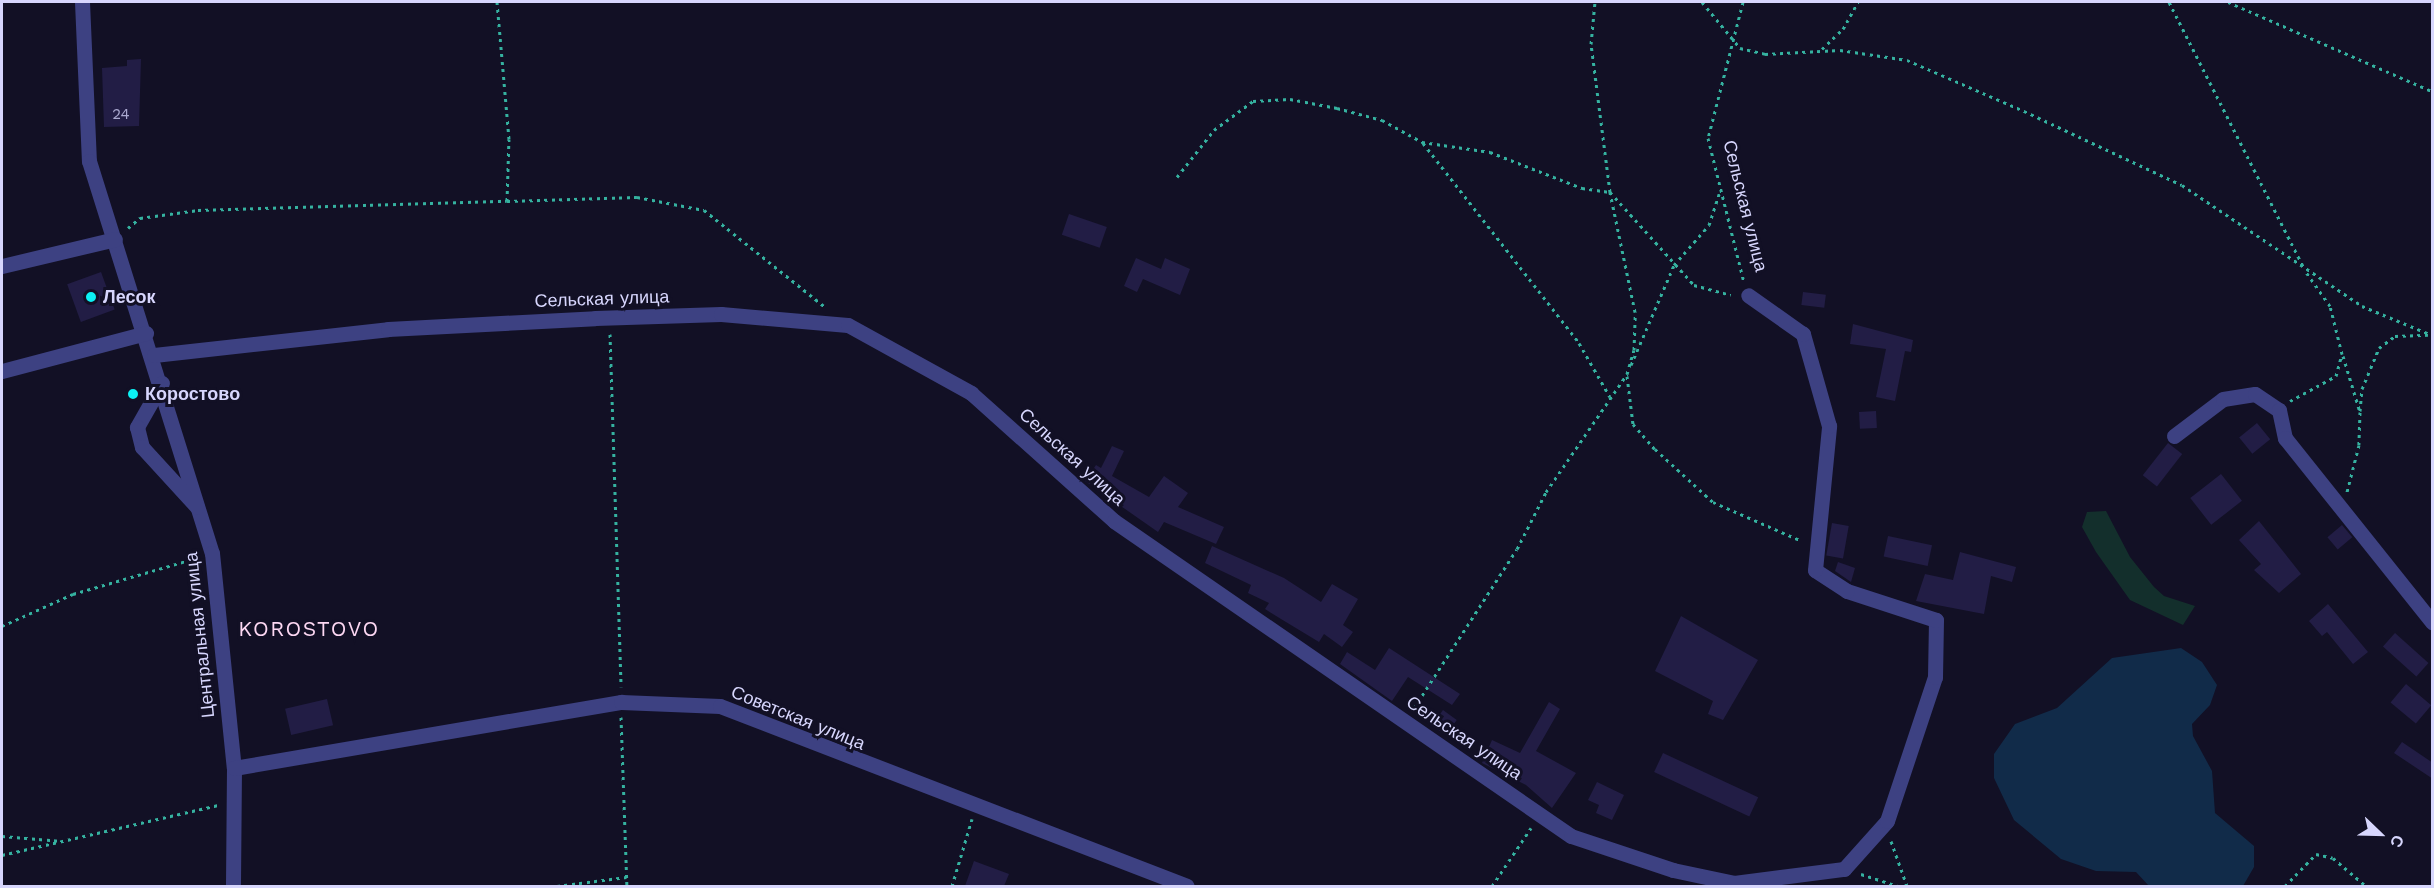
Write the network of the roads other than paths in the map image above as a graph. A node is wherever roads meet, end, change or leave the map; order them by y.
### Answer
1 (82, 2) edge
2 (115, 239) junction
3 (2, 266) edge
4 (1748, 295) road end
5 (146, 333) junction
6 (154, 355) junction
7 (2, 371) edge
8 (162, 383) junction
9 (2174, 436) dead end
10 (199, 509) junction
11 (2433, 622) edge
12 (234, 768) junction
13 (1793, 883) edge
14 (233, 886) edge
15 (1187, 886) edge

1 - 2 street, Центральная улица
2 - 3 street
2 - 5 street, Центральная улица
4 - 13 street, Сельская улица
5 - 6 street, Центральная улица
5 - 7 street
6 - 8 street, Центральная улица
6 - 13 street, Сельская улица
8 - 10 street, Центральная улица
8 - 10 street
9 - 11 street
10 - 12 street, Центральная улица
12 - 14 street, Центральная улица
12 - 15 street, Советская улица

